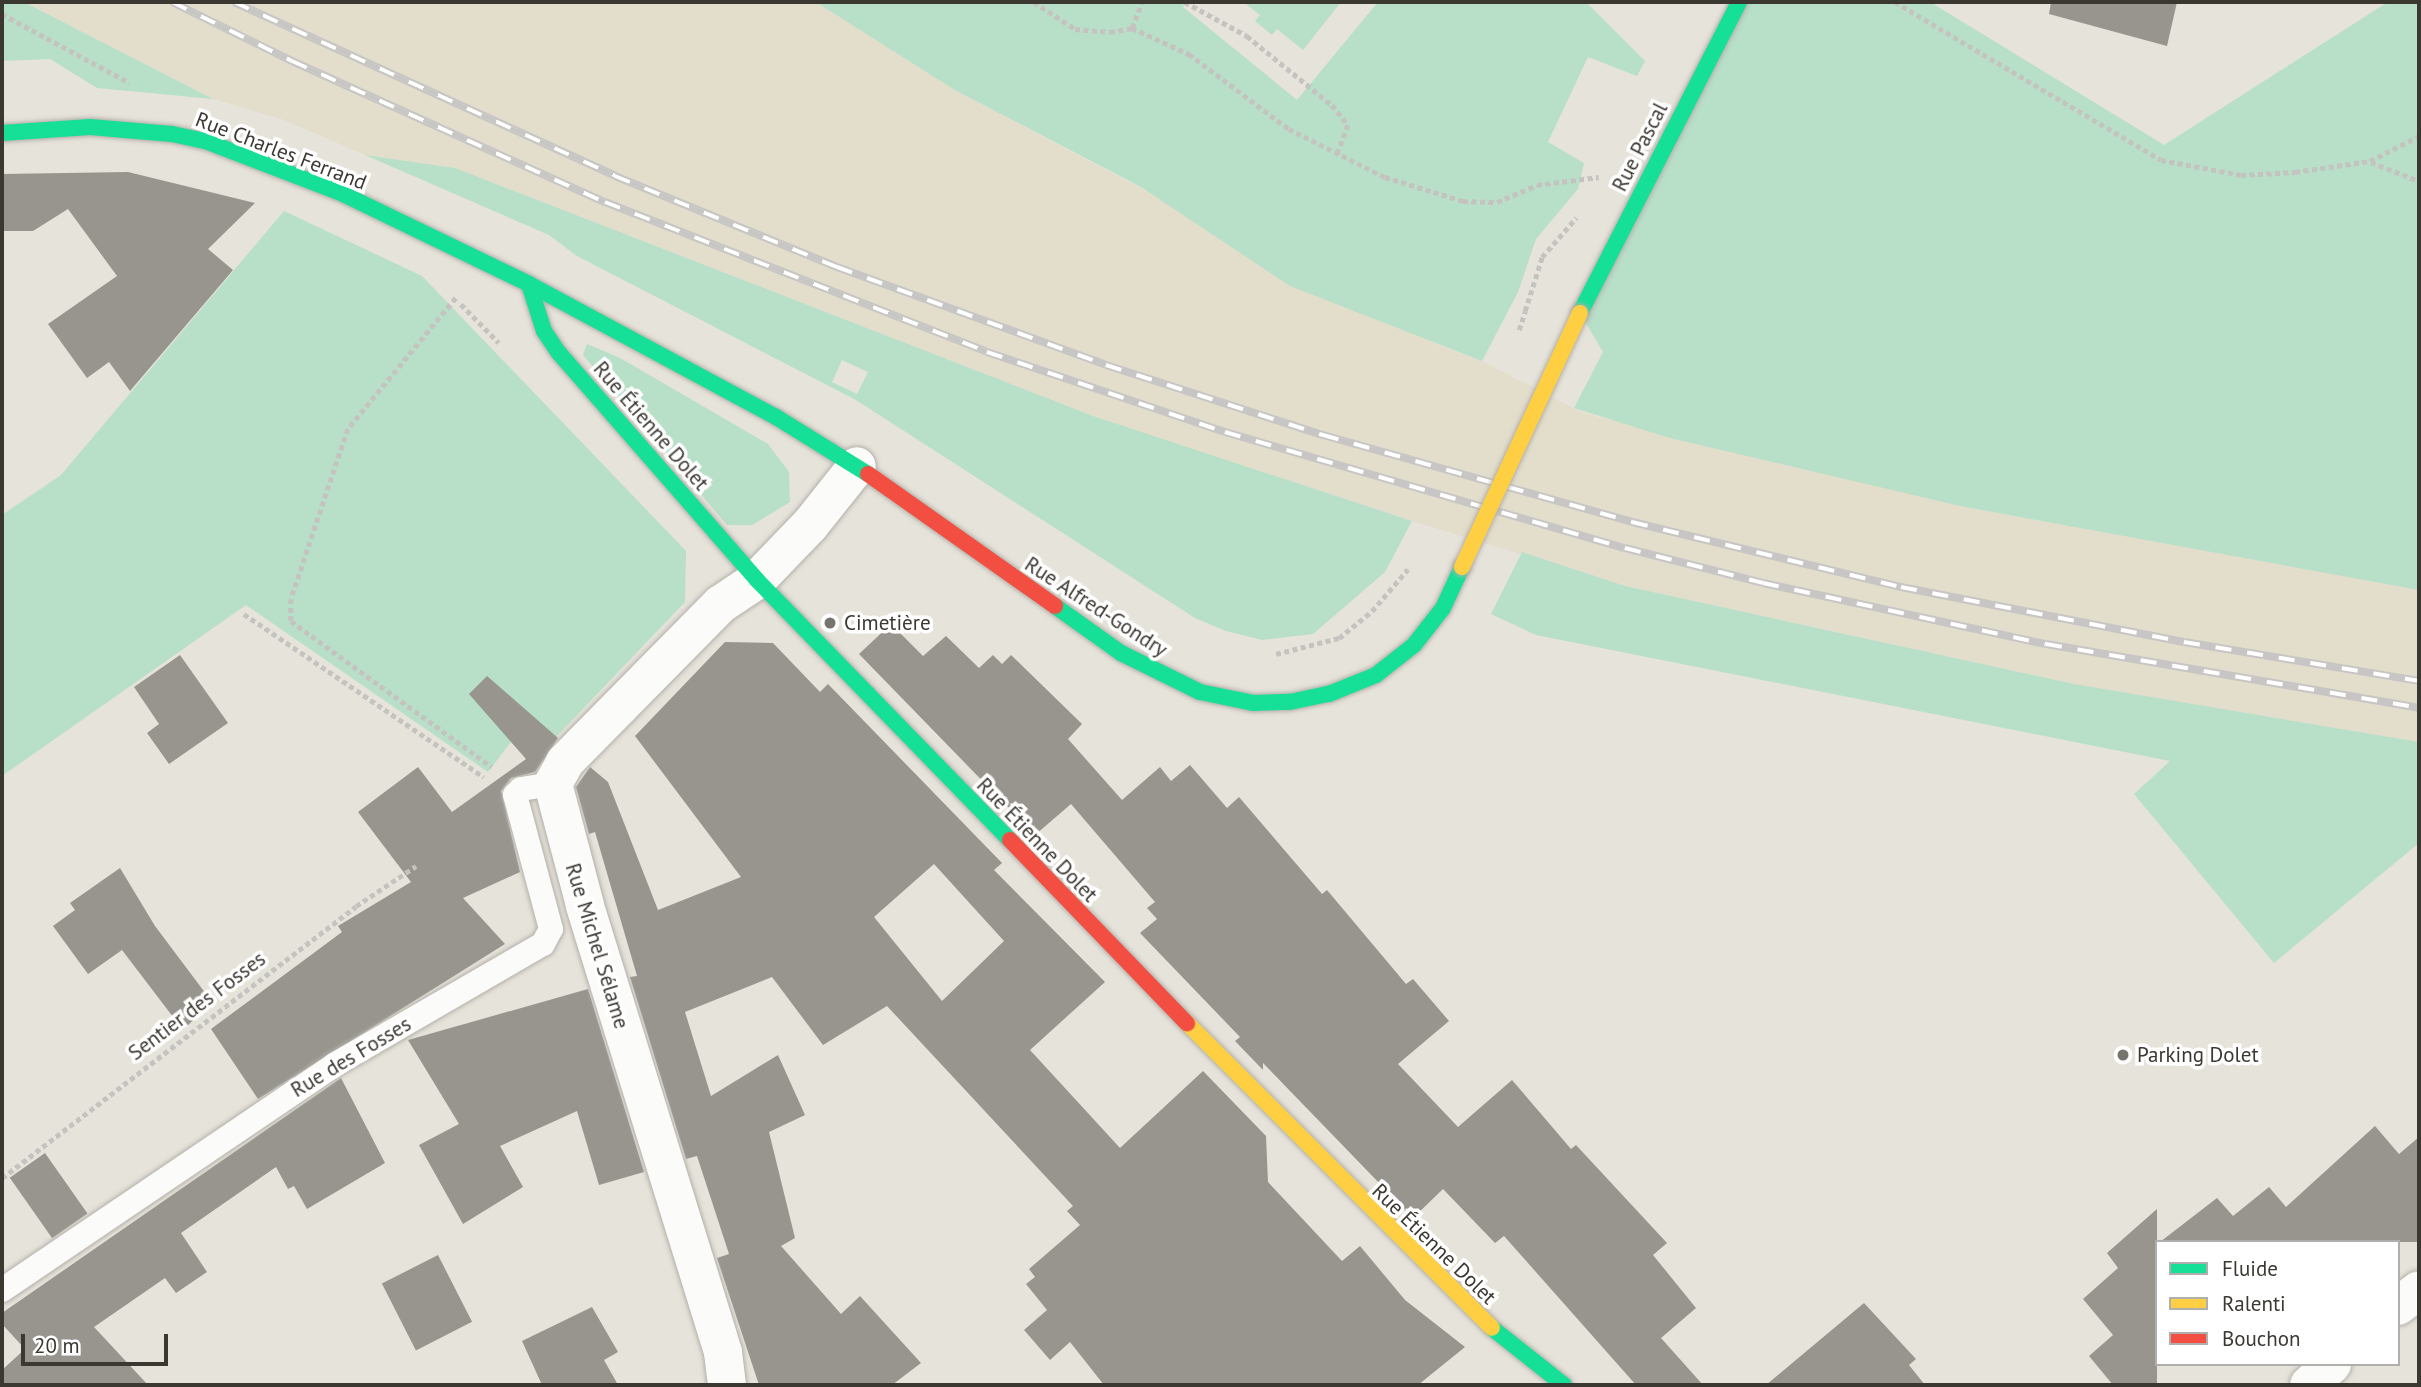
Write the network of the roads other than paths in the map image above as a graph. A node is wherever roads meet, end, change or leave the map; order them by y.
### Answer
1 (1740, 2) edge
2 (2, 133) edge
3 (529, 284) junction
4 (1580, 313) joint
5 (857, 466) junction
6 (757, 580) junction
7 (526, 783) junction
8 (2, 1290) edge
9 (2419, 1290) edge
10 (2400, 1304) edge
11 (2330, 1366) edge
12 (727, 1385) edge
13 (1564, 1385) edge
14 (2309, 1385) edge

1 - 4 street, Rue Pascal
2 - 3 street, Rue Charles Ferrand
3 - 5 street, Rue Alfred-Gondry
3 - 6 street, Rue Étienne Dolet
4 - 5 street, Rue Alfred-Gondry, bridge
5 - 6 street
6 - 7 street
6 - 13 street, Rue Étienne Dolet
7 - 8 lane, Rue des Fosses
7 - 12 street, Rue Michel Sélame
9 - 10 street
11 - 14 street

